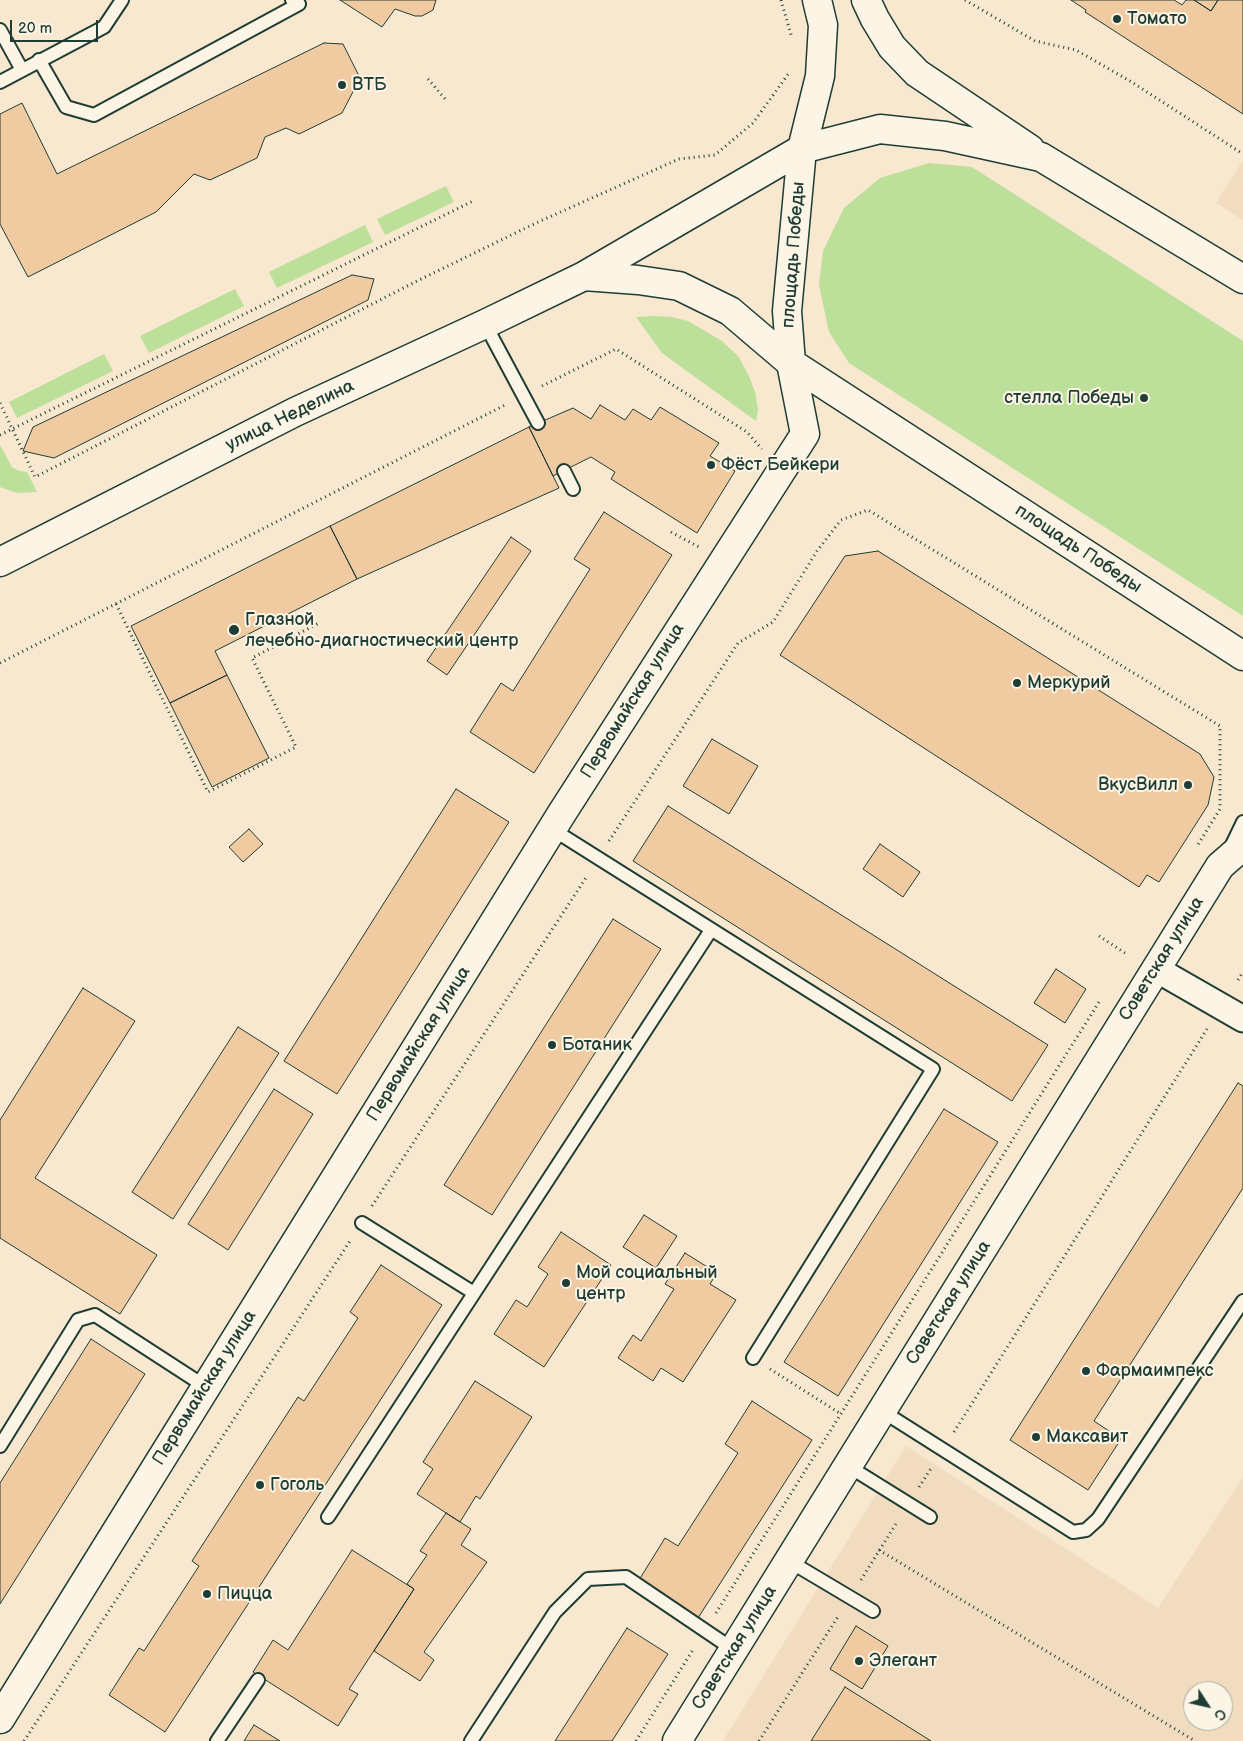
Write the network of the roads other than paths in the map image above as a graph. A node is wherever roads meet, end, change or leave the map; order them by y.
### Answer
1 (122, 0) edge
2 (292, 0) edge
3 (816, 0) edge
4 (866, 0) edge
5 (0, 30) edge
6 (39, 60) junction
7 (22, 70) junction
8 (0, 82) edge
9 (802, 148) junction
10 (1041, 157) junction
11 (584, 276) junction
12 (1243, 279) edge
13 (485, 324) junction
14 (791, 363) junction
15 (538, 423) dead end
16 (564, 471) dead end
17 (573, 489) dead end
18 (0, 562) edge
19 (1243, 656) edge
20 (1243, 822) edge
21 (552, 829) junction
22 (1243, 846) edge
23 (1220, 866) junction
24 (711, 930) junction
25 (1156, 970) junction
26 (1243, 1019) edge
27 (362, 1223) dead end
28 (474, 1293) junction
29 (1243, 1301) edge
30 (753, 1358) road end
31 (206, 1387) junction
32 (882, 1411) junction
33 (0, 1446) edge
34 (848, 1466) junction
35 (328, 1517) dead end
36 (930, 1517) dead end
37 (789, 1561) junction
38 (873, 1611) dead end
39 (734, 1650) junction
40 (258, 1680) dead end
41 (0, 1719) edge
42 (217, 1741) edge
43 (471, 1741) edge
44 (677, 1741) edge

1 - 6 lane
2 - 6 lane
3 - 9 main road, площадь Победы
4 - 10 main road
5 - 7 lane
6 - 7 lane
7 - 8 lane
9 - 10 main road
9 - 11 main road, улица Неделина
9 - 14 main road, площадь Победы
10 - 12 main road
11 - 13 main road, улица Неделина
11 - 14 main road
13 - 15 lane
13 - 18 main road, улица Неделина
14 - 19 main road, площадь Победы
14 - 21 main road, Первомайская улица
16 - 17 lane
20 - 23 lane, Советская улица
21 - 24 lane
21 - 31 main road, Первомайская улица
22 - 23 main road, Советская улица
23 - 25 main road, Советская улица
24 - 28 lane
24 - 30 lane
25 - 26 street
25 - 32 main road, Советская улица
27 - 28 lane
28 - 35 lane
29 - 32 lane
31 - 33 lane
31 - 41 main road, Первомайская улица
32 - 34 main road, Советская улица
34 - 36 lane
34 - 37 main road, Советская улица
37 - 38 lane
37 - 39 main road, Советская улица
39 - 43 lane
39 - 44 main road, Советская улица
40 - 42 lane

